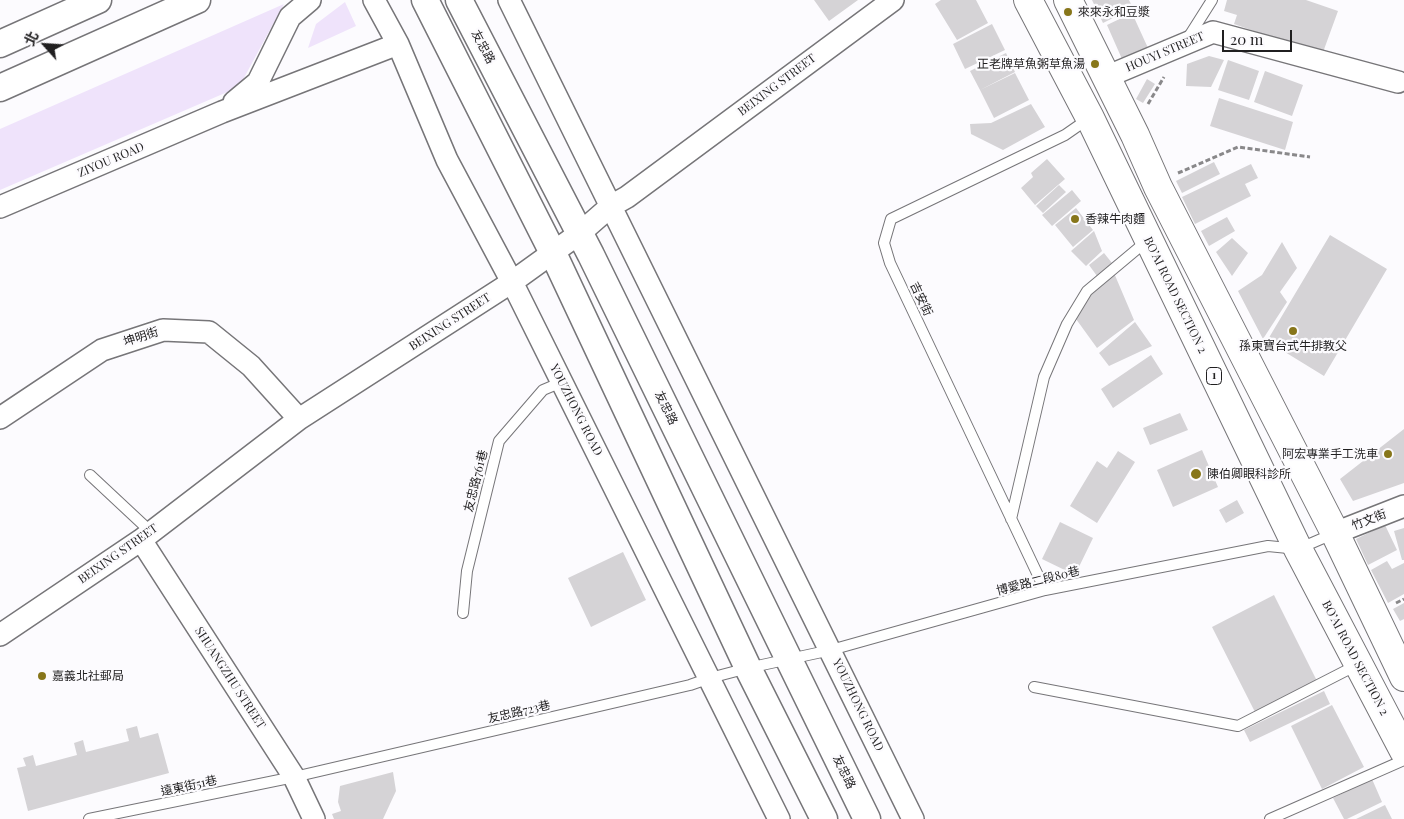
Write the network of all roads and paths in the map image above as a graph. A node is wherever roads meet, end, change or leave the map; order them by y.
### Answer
1 (98, 0) edge
2 (196, 0) edge
3 (310, 0) edge
4 (374, 0) edge
5 (425, 0) edge
6 (459, 0) edge
7 (509, 0) edge
8 (1028, 0) edge
9 (1068, 0) edge
10 (1212, 0) edge
11 (883, 2) edge
12 (0, 44) edge
13 (398, 44) junction
14 (1184, 45) junction
15 (1106, 77) junction
16 (1402, 79) edge
17 (0, 88) edge
18 (222, 112) junction
19 (1090, 118) junction
20 (1135, 135) junction
21 (1310, 157) dead end
22 (1158, 187) junction
23 (611, 206) junction
24 (0, 207) edge
25 (580, 233) junction
26 (1148, 239) junction
27 (553, 254) junction
28 (512, 282) junction
29 (562, 382) junction
30 (0, 418) edge
31 (299, 419) junction
32 (90, 474) dead end
33 (1404, 506) edge
34 (1012, 519) junction
35 (1335, 533) junction
36 (146, 536) junction
37 (1298, 549) junction
38 (1045, 590) junction
39 (463, 613) dead end
40 (0, 635) edge
41 (831, 650) junction
42 (789, 660) junction
43 (1360, 664) junction
44 (748, 668) junction
45 (1404, 677) edge
46 (710, 678) junction
47 (1034, 687) dead end
48 (1404, 751) edge
49 (1404, 760) edge
50 (294, 777) junction
51 (89, 819) edge
52 (314, 819) edge
53 (779, 819) edge
54 (824, 819) edge
55 (867, 819) edge
56 (913, 819) edge
57 (1270, 819) edge

1 - 12 street
2 - 17 street
3 - 18 street, ZIYOU ROAD
4 - 13 street, YOUZHONG ROAD
5 - 27 street
6 - 25 street, 友忠路
7 - 23 street, YOUZHONG ROAD
8 - 19 main road, BO’AI ROAD SECTION 2 / 1
9 - 15 main road
10 - 14 lane
11 - 23 street, BEIXING STREET
13 - 18 street, ZIYOU ROAD
13 - 28 street, YOUZHONG ROAD
14 - 15 street, HOUYI STREET
14 - 16 street, HOUYI STREET
14 - 20 path
15 - 20 main road
18 - 24 street, ZIYOU ROAD
19 - 26 main road, BO’AI ROAD SECTION 2 / 1
19 - 34 lane, 吉安街
20 - 22 main road
21 - 22 path
22 - 35 main road
23 - 25 street, BEIXING STREET
23 - 41 street, YOUZHONG ROAD
25 - 27 street, BEIXING STREET
25 - 42 street, 友忠路
26 - 34 lane
26 - 37 main road, BO’AI ROAD SECTION 2 / 1
27 - 28 street, BEIXING STREET
27 - 44 street
28 - 29 street, YOUZHONG ROAD
28 - 31 street, BEIXING STREET
29 - 39 lane, 友忠路761巷
29 - 46 street, YOUZHONG ROAD
30 - 31 street, 坤明街
31 - 36 street, BEIXING STREET
32 - 36 lane
33 - 35 street, 竹文街
34 - 38 lane, 吉安街
35 - 37 lane, 博愛路二段80巷
35 - 45 main road
36 - 40 street, BEIXING STREET
36 - 50 street, SHUANGZHU STREET
37 - 38 lane, 博愛路二段80巷
37 - 43 main road, BO’AI ROAD SECTION 2 / 1
38 - 41 lane, 博愛路二段80巷
41 - 42 lane, 博愛路二段80巷
41 - 56 street, YOUZHONG ROAD
42 - 44 lane, 博愛路二段80巷
42 - 55 street, 友忠路
43 - 47 lane
43 - 48 main road, BO’AI ROAD SECTION 2 / 1
44 - 46 lane, 友忠路723巷
44 - 54 street
46 - 50 lane, 友忠路723巷
46 - 53 street, YOUZHONG ROAD
49 - 57 lane
50 - 51 lane, 遠東街51巷
50 - 52 street, SHUANGZHU STREET

